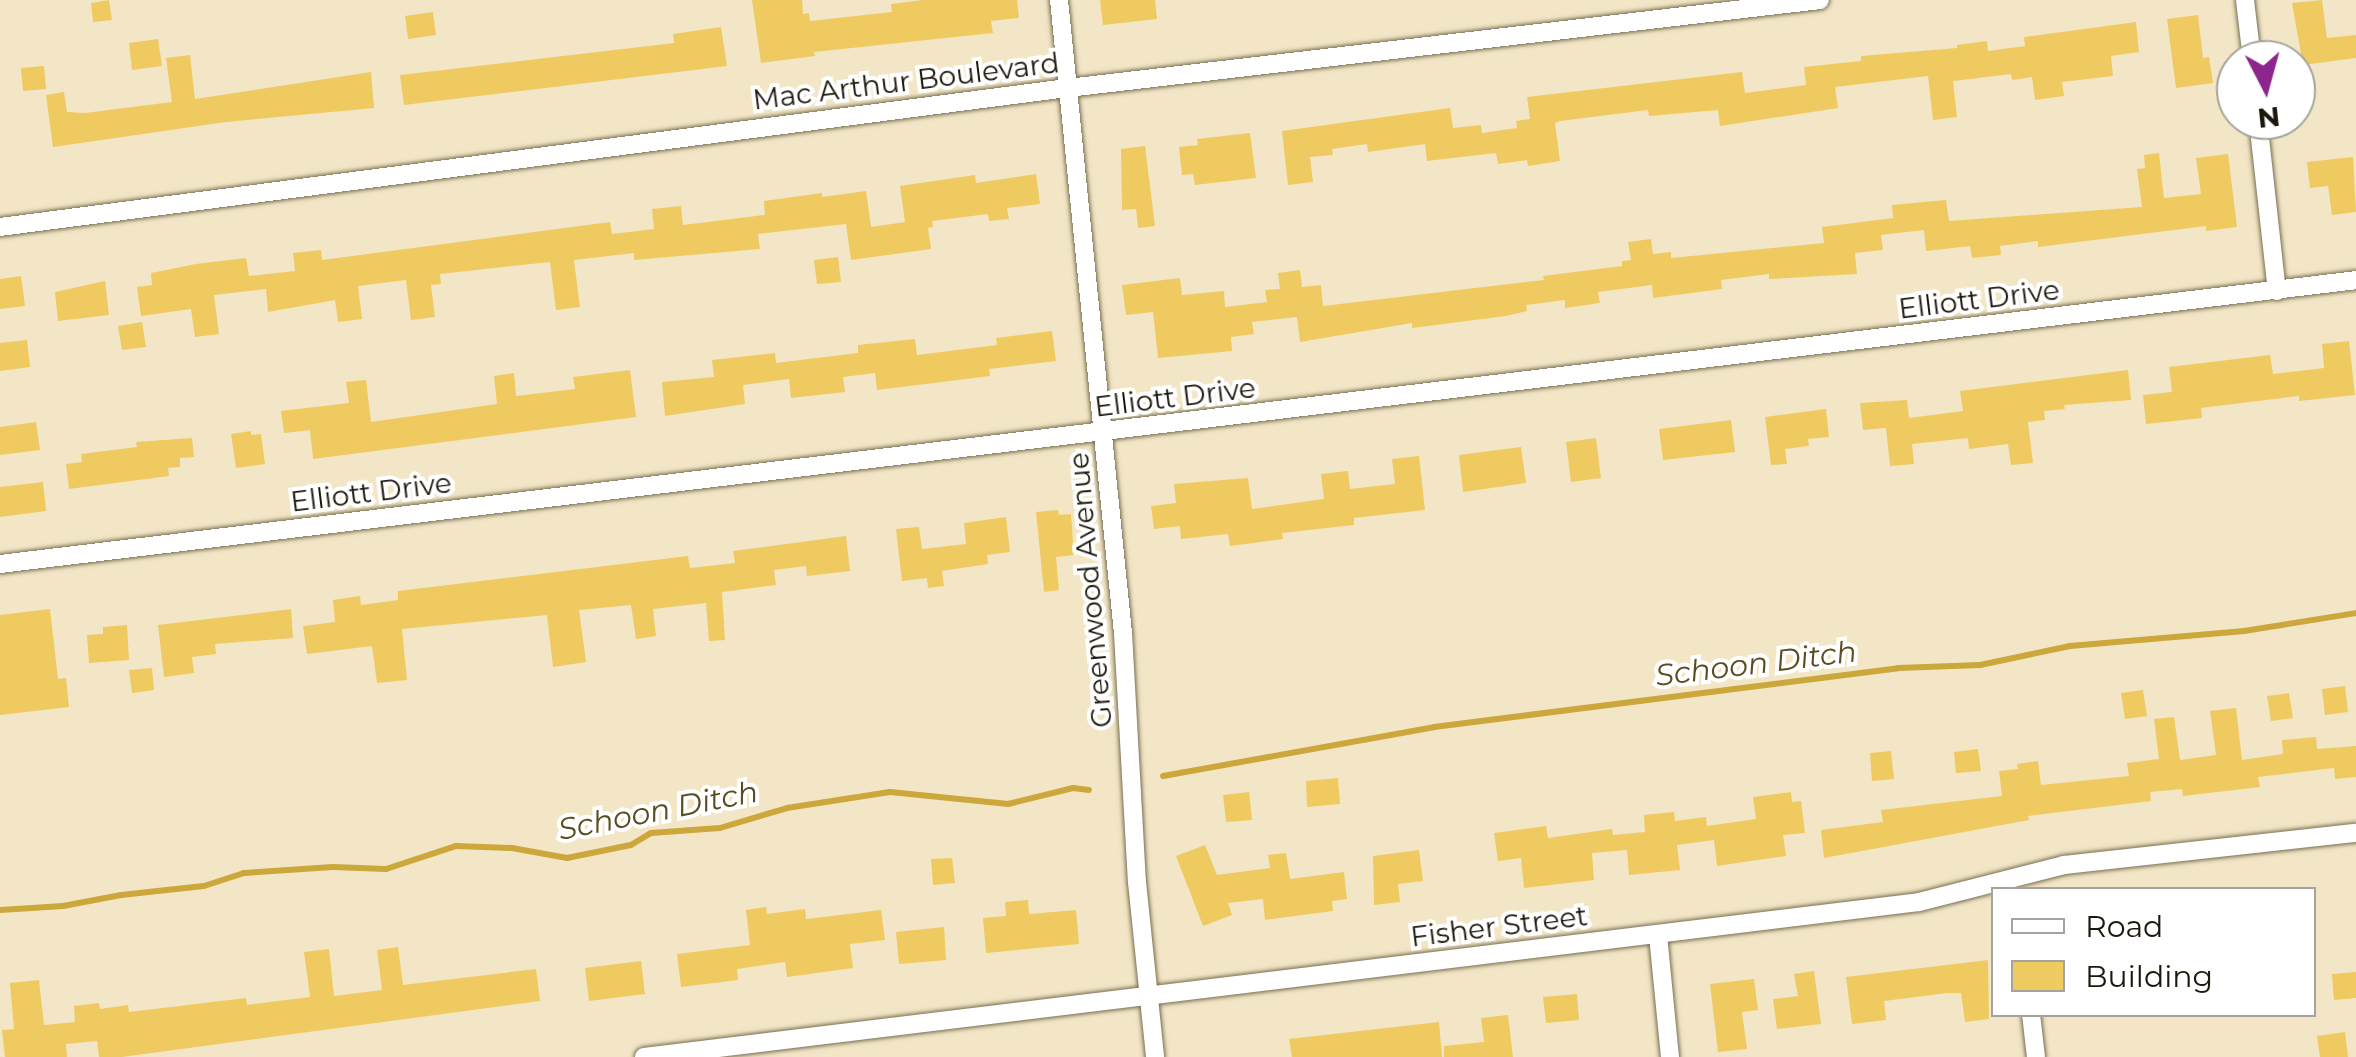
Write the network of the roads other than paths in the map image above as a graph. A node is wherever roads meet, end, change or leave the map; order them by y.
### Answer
1 (1059, 0) edge
2 (1820, 0) edge
3 (2245, 0) edge
4 (2250, 40) edge
5 (1068, 88) junction
6 (2260, 140) edge
7 (0, 227) edge
8 (2356, 280) edge
9 (2277, 291) junction
10 (1104, 433) junction
11 (0, 564) edge
12 (2356, 833) edge
13 (2016, 884) edge
14 (1991, 889) edge
15 (1658, 936) junction
16 (1149, 995) junction
17 (2031, 1017) edge
18 (644, 1057) edge
19 (1155, 1057) edge
20 (1670, 1057) edge
21 (2036, 1057) edge

1 - 5 street, Greenwood Avenue
2 - 5 street, Mac Arthur Boulevard
3 - 4 street
5 - 7 street, Mac Arthur Boulevard
5 - 10 street, Greenwood Avenue
6 - 9 street
8 - 9 street, Elliott Drive
9 - 10 street, Elliott Drive
10 - 11 street, Elliott Drive
10 - 16 street, Greenwood Avenue
12 - 13 street, Fisher Street
14 - 15 street, Fisher Street
15 - 16 street, Fisher Street
15 - 20 street
16 - 18 street, Fisher Street
16 - 19 street, Greenwood Avenue
17 - 21 street

